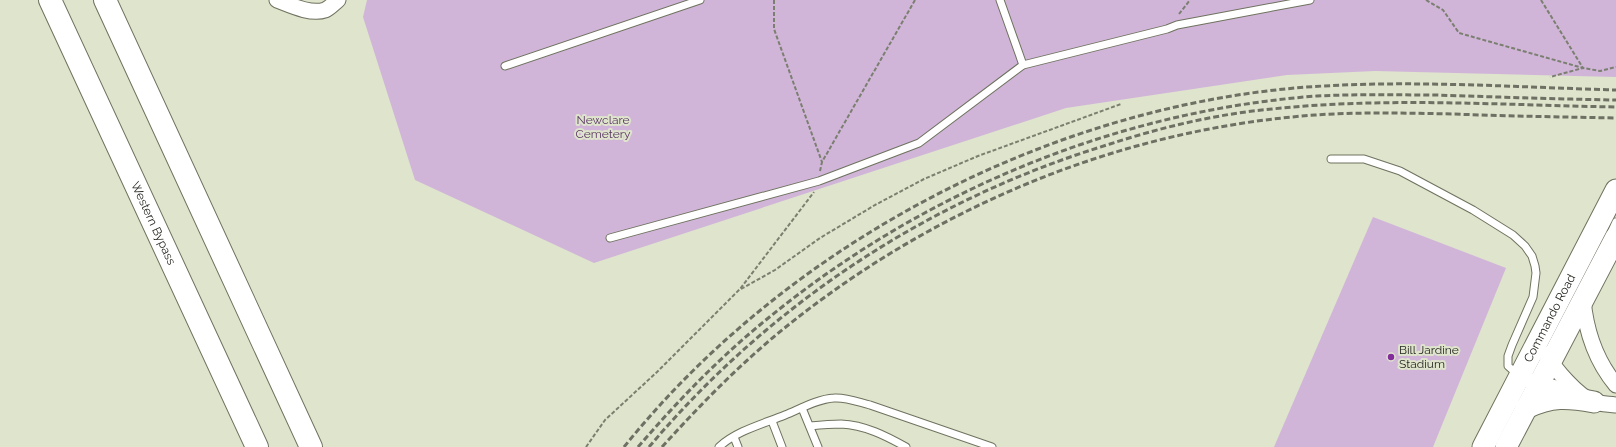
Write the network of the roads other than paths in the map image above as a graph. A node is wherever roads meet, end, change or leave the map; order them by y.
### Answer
1 (50, 0) edge
2 (106, 0) edge
3 (277, 0) edge
4 (338, 0) edge
5 (700, 0) edge
6 (1000, 0) edge
7 (1310, 0) edge
8 (1024, 65) junction
9 (505, 66) dead end
10 (1331, 159) dead end
11 (1616, 190) edge
12 (1616, 205) edge
13 (1616, 222) edge
14 (1616, 237) edge
15 (610, 238) dead end
16 (1583, 300) junction
17 (1544, 350) junction
18 (1529, 380) junction
19 (1616, 385) edge
20 (1589, 399) junction
21 (1616, 405) edge
22 (802, 408) junction
23 (1526, 408) junction
24 (772, 420) junction
25 (810, 426) junction
26 (734, 437) junction
27 (257, 447) edge
28 (311, 447) edge
29 (719, 447) edge
30 (738, 447) edge
31 (782, 447) edge
32 (818, 447) edge
33 (906, 447) edge
34 (992, 447) edge
35 (1483, 447) edge
36 (1489, 447) edge
37 (1499, 447) edge
38 (1506, 447) edge

1 - 27 highway, Western Bypass
2 - 28 highway
3 - 4 street
5 - 9 lane
6 - 8 lane
7 - 8 lane
8 - 15 lane
10 - 18 lane
11 - 17 main road, Commando Road
12 - 17 lane
13 - 17 lane
14 - 16 main road, Commando Road
16 - 17 main road, Commando Road
16 - 19 street
17 - 18 main road, Commando Road
17 - 20 street
18 - 20 street
18 - 23 main road, Commando Road
18 - 35 main road, Commando Road
18 - 36 lane
18 - 37 lane
20 - 21 street
20 - 23 main road
22 - 24 lane
22 - 25 lane
22 - 34 lane
23 - 38 main road, Commando Road
24 - 26 lane
24 - 31 lane
25 - 32 lane
25 - 33 lane
26 - 29 lane
26 - 30 lane

